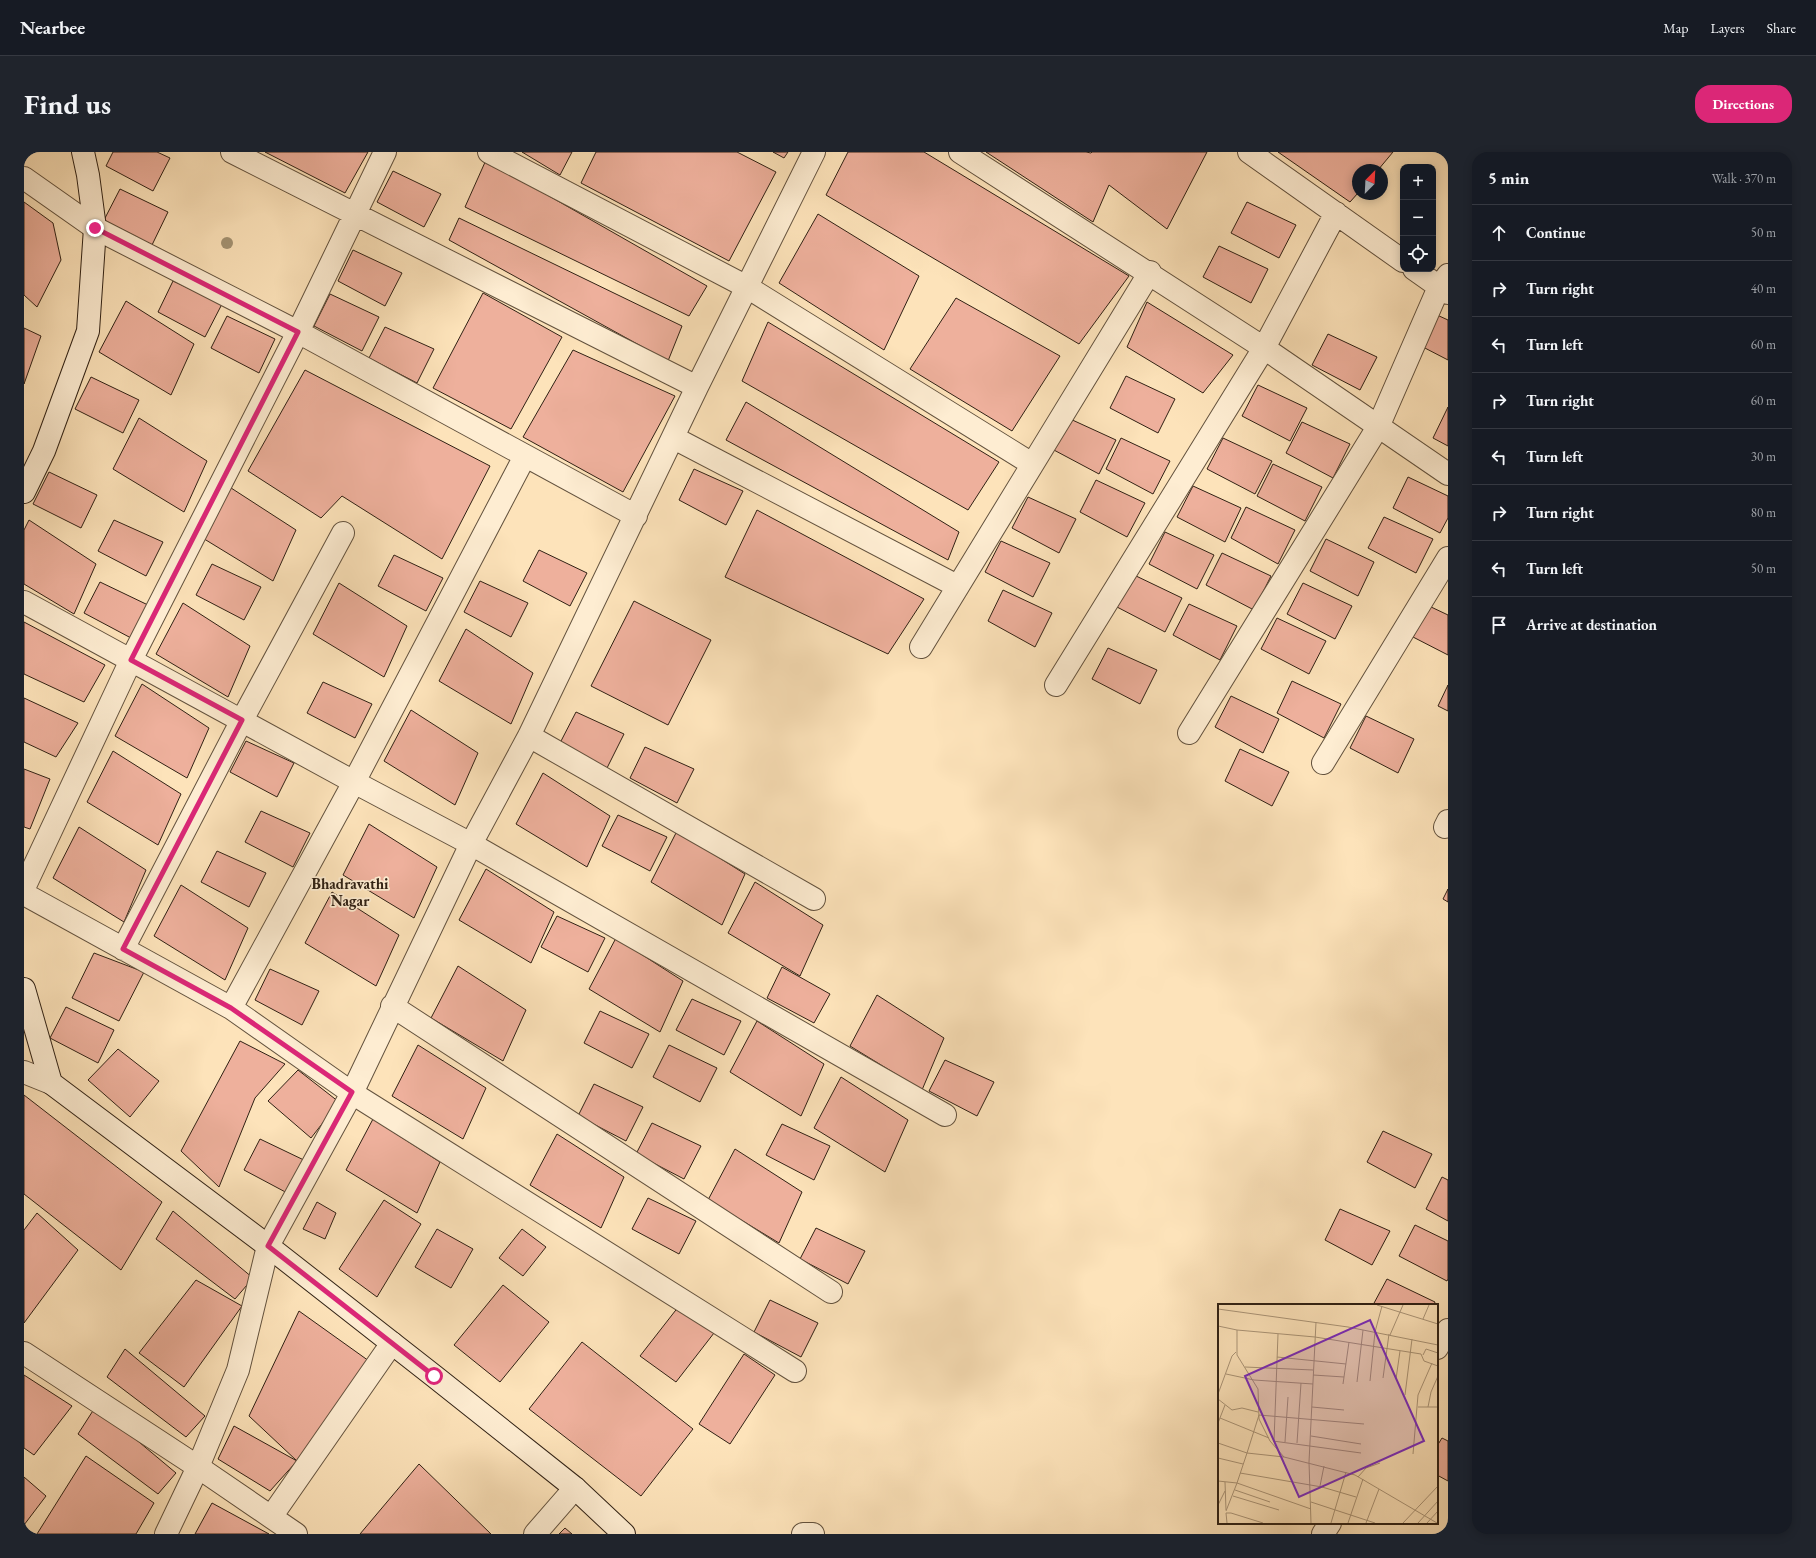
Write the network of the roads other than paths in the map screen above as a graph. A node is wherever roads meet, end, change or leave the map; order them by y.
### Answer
1 (83, 152) edge
2 (232, 152) edge
3 (385, 152) edge
4 (489, 152) edge
5 (814, 152) edge
6 (960, 152) edge
7 (1249, 152) edge
8 (24, 178) edge
9 (1336, 213) junction
10 (355, 214) junction
11 (95, 228) junction
12 (1400, 259) edge
13 (1150, 272) junction
14 (1420, 272) edge
15 (1445, 285) edge
16 (747, 287) junction
17 (298, 332) junction
18 (1264, 348) junction
19 (697, 387) junction
20 (1378, 427) junction
21 (674, 438) junction
22 (525, 456) junction
23 (1032, 464) junction
24 (1448, 474) edge
25 (24, 492) edge
26 (636, 516) junction
27 (343, 533) dead end
28 (1448, 558) edge
29 (957, 586) junction
30 (24, 602) edge
31 (921, 647) dead end
32 (131, 660) junction
33 (1056, 685) dead end
34 (242, 720) junction
35 (1189, 733) dead end
36 (529, 736) junction
37 (1323, 763) dead end
38 (354, 782) junction
39 (472, 844) junction
40 (24, 888) edge
41 (24, 894) edge
42 (814, 899) dead end
43 (123, 949) junction
44 (24, 989) edge
45 (392, 1006) junction
46 (231, 1008) junction
47 (24, 1072) edge
48 (51, 1083) junction
49 (352, 1092) junction
50 (945, 1115) dead end
51 (268, 1246) junction
52 (831, 1292) dead end
53 (1448, 1330) edge
54 (392, 1343) junction
55 (1438, 1346) edge
56 (24, 1353) edge
57 (795, 1371) dead end
58 (198, 1467) junction
59 (574, 1488) junction
60 (271, 1517) junction
61 (1329, 1524) edge
62 (166, 1534) edge
63 (296, 1534) edge
64 (535, 1534) edge
65 (624, 1534) edge
66 (803, 1534) edge
67 (813, 1534) edge
68 (1323, 1534) edge

1 - 11 street
2 - 10 street
3 - 10 street
4 - 16 street
5 - 16 street
6 - 13 street
7 - 9 street
8 - 11 street
9 - 12 street
9 - 18 street
10 - 17 street
10 - 19 street
11 - 17 street
11 - 25 street
13 - 18 street
13 - 23 street
14 - 15 street
15 - 20 street
16 - 19 street
16 - 23 street
17 - 22 street
17 - 32 street
18 - 20 street
18 - 33 street
19 - 21 street
20 - 24 street
20 - 35 street
21 - 26 street
21 - 29 street
22 - 26 street
22 - 38 street
23 - 29 street
26 - 36 street
27 - 34 street
28 - 37 street
29 - 31 street
30 - 32 street
32 - 34 street
32 - 40 street
34 - 38 street
34 - 43 street
36 - 39 street
36 - 42 street
38 - 39 street
38 - 46 street
39 - 45 street
39 - 50 street
41 - 43 street
43 - 46 street
44 - 48 street
45 - 49 street
45 - 52 street
46 - 49 street
47 - 48 street
48 - 51 street
49 - 51 street
49 - 57 street
51 - 54 street
51 - 58 street
53 - 55 street
54 - 59 street
54 - 60 street
56 - 58 street
58 - 60 street
58 - 62 street
59 - 64 street
59 - 65 street
60 - 63 street
61 - 68 street
66 - 67 street

